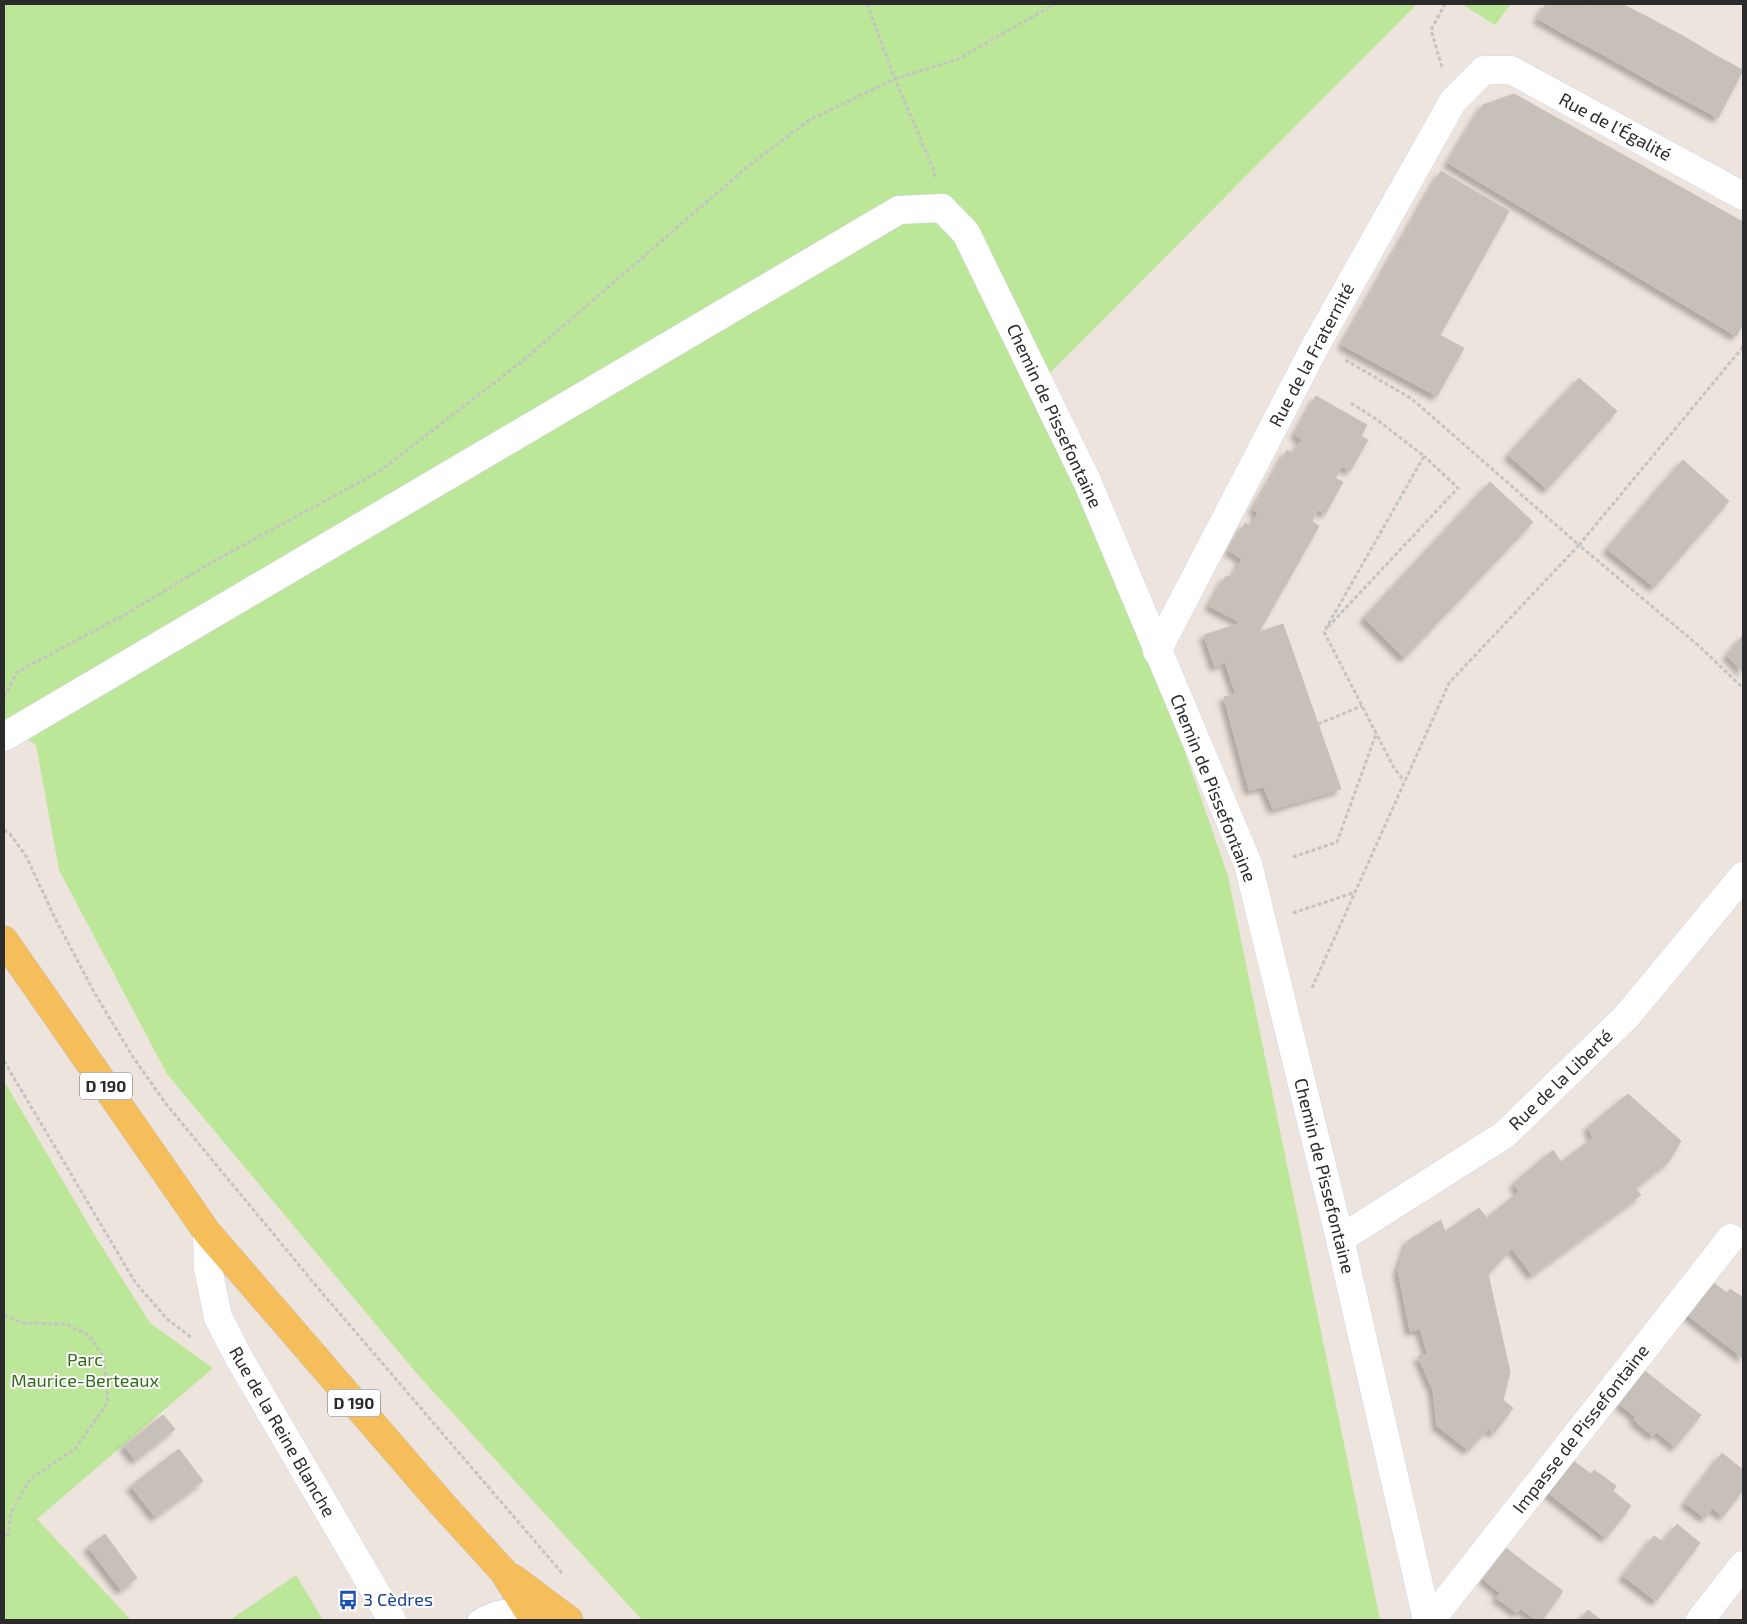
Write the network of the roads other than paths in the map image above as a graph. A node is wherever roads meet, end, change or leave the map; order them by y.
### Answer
1 (1484, 70) joint
2 (1743, 196) edge
3 (1157, 651) junction
4 (4, 737) edge
5 (1743, 876) edge
6 (4, 940) edge
7 (207, 1232) junction
8 (1731, 1238) dead end
9 (1340, 1239) junction
10 (1743, 1565) edge
11 (503, 1571) junction
12 (531, 1615) edge
13 (392, 1620) edge
14 (477, 1620) edge
15 (568, 1620) edge
16 (1427, 1620) edge
17 (1431, 1620) edge
18 (1700, 1620) edge

1 - 2 street, Rue de l'Égalité
1 - 3 street, Rue de la Fraternité
3 - 4 street, Chemin de Pissefontaine
3 - 9 street, Chemin de Pissefontaine
5 - 9 street, Rue de la Liberté
6 - 7 main road, D 190
7 - 11 main road, D 190
7 - 13 street, Rue de la Reine Blanche
8 - 17 street, Impasse de Pissefontaine
9 - 16 street, Chemin de Pissefontaine
10 - 18 street
11 - 12 main road, D 190
11 - 15 main road, D 190
12 - 14 lane

